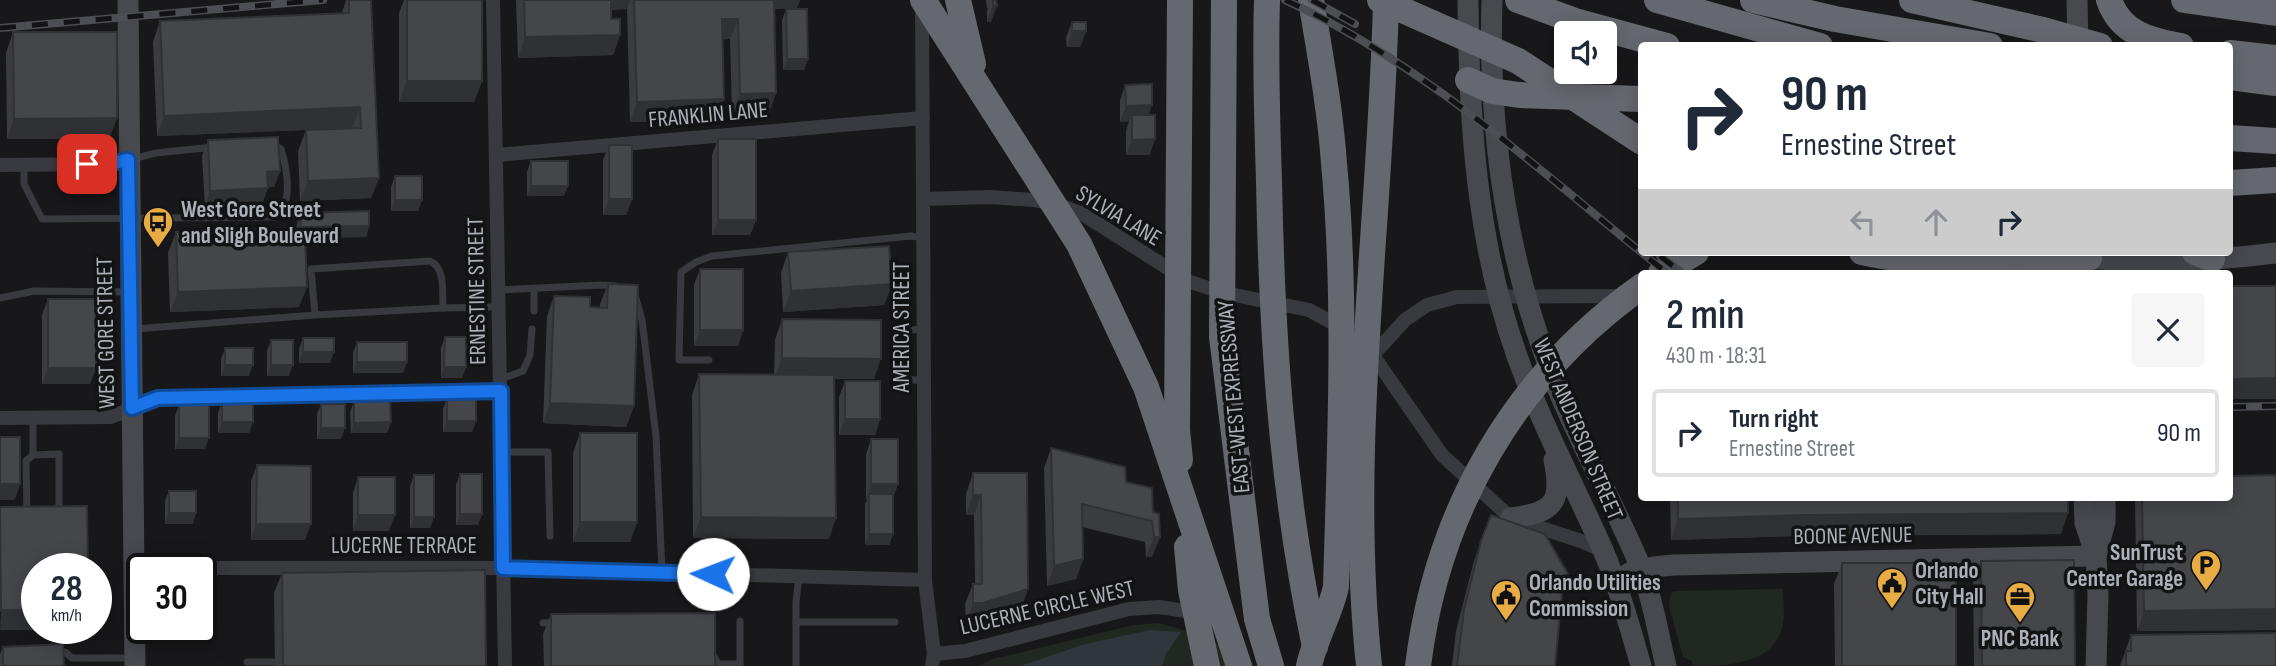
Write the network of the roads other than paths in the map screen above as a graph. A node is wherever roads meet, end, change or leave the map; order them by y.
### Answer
1 (128, 0) edge
2 (493, 0) edge
3 (923, 0) edge
4 (958, 0) edge
5 (1180, 0) edge
6 (1224, 0) edge
7 (1267, 0) edge
8 (1311, 0) edge
9 (1380, 0) edge
10 (1387, 0) edge
11 (1468, 0) edge
12 (1492, 0) edge
13 (1518, 0) edge
14 (1657, 0) edge
15 (1754, 0) edge
16 (1912, 0) edge
17 (1982, 0) edge
18 (2109, 0) edge
19 (2184, 0) edge
20 (2276, 13) edge
21 (2082, 30) edge
22 (1652, 42) edge
23 (1806, 42) edge
24 (1967, 42) edge
25 (2164, 42) edge
26 (2233, 53) edge
27 (2276, 58) edge
28 (2233, 77) edge
29 (2276, 83) edge
30 (1480, 85) junction
31 (979, 86) junction
32 (2233, 94) edge
33 (2276, 96) edge
34 (1637, 99) edge
35 (923, 118) junction
36 (2233, 138) edge
37 (1638, 139) edge
38 (2276, 141) edge
39 (265, 142) edge
40 (224, 146) edge
41 (497, 155) junction
42 (128, 160) junction
43 (0, 165) edge
44 (24, 165) junction
45 (2276, 180) edge
46 (2233, 183) edge
47 (924, 199) junction
48 (130, 219) junction
49 (924, 238) junction
50 (2276, 253) edge
51 (1689, 256) edge
52 (1886, 256) edge
53 (2012, 256) edge
54 (2203, 259) edge
55 (2090, 264) edge
56 (1666, 270) edge
57 (2041, 270) edge
58 (623, 288) edge
59 (534, 289) junction
60 (634, 289) edge
61 (1638, 289) edge
62 (499, 290) junction
63 (131, 292) junction
64 (1638, 296) edge
65 (0, 298) edge
66 (499, 307) junction
67 (443, 308) junction
68 (534, 311) dead end
69 (315, 315) junction
70 (532, 329) dead end
71 (924, 329) junction
72 (131, 330) junction
73 (1374, 355) junction
74 (709, 360) dead end
75 (925, 380) junction
76 (501, 385) junction
77 (132, 408) junction
78 (0, 418) edge
79 (33, 418) junction
80 (1549, 434) junction
81 (502, 452) junction
82 (33, 455) junction
83 (2084, 501) edge
84 (2105, 501) edge
85 (59, 513) edge
86 (27, 514) edge
87 (1511, 517) junction
88 (550, 536) dead end
89 (714, 538) dead end
90 (1603, 551) junction
91 (134, 553) edge
92 (2096, 556) junction
93 (503, 568) junction
94 (217, 570) edge
95 (1641, 570) junction
96 (662, 573) junction
97 (713, 574) junction
98 (799, 577) junction
99 (1614, 578) junction
100 (925, 580) junction
101 (740, 621) dead end
102 (569, 622) edge
103 (796, 622) junction
104 (895, 622) dead end
105 (543, 623) dead end
106 (135, 644) edge
107 (43, 651) edge
108 (712, 651) edge
109 (933, 660) edge
110 (135, 662) edge
111 (247, 662) dead end
112 (275, 662) dead end
113 (740, 665) edge
114 (505, 666) edge
115 (796, 666) edge
116 (1207, 666) edge
117 (1239, 666) edge
118 (1271, 666) edge
119 (1280, 666) edge
120 (1310, 666) edge
121 (1319, 666) edge
122 (1369, 666) edge
123 (1419, 666) edge
124 (1641, 666) edge
125 (1667, 666) edge
126 (2096, 666) edge

1 - 42 main road, WEST GORE STREET
2 - 41 street, ERNESTINE STREET
3 - 31 highway
3 - 35 street, AMERICA STREET
4 - 31 highway
5 - 116 highway
6 - 118 highway, EAST-WEST EXPRESSWAY
7 - 121 highway, EAST-WEST EXPRESSWAY
8 - 120 highway
9 - 37 highway
10 - 122 highway
11 - 30 main road, WEST ANDERSON STREET
12 - 30 main road, WEST ANDERSON STREET
13 - 22 highway
14 - 23 highway
15 - 24 highway
16 - 21 highway
17 - 21 highway
18 - 25 highway
19 - 20 highway
26 - 27 highway
28 - 29 highway
30 - 34 highway
30 - 80 main road, WEST ANDERSON STREET
30 - 95 main road, WEST ANDERSON STREET
31 - 117 highway
32 - 33 highway
35 - 41 street, FRANKLIN LANE
35 - 47 street, AMERICA STREET
36 - 38 highway
39 - 48 lane
40 - 42 lane
41 - 62 street, ERNESTINE STREET
42 - 44 street
42 - 48 main road, WEST GORE STREET
43 - 44 street
44 - 48 lane
45 - 46 highway
47 - 49 street, AMERICA STREET
47 - 73 street, SYLVIA LANE
48 - 63 main road, WEST GORE STREET
49 - 71 street, AMERICA STREET
49 - 74 lane
50 - 54 main road
51 - 56 highway
52 - 57 highway
53 - 55 highway
54 - 55 main road
58 - 59 lane
59 - 62 lane
59 - 68 lane
60 - 96 lane
61 - 123 highway
62 - 66 street, ERNESTINE STREET
63 - 65 lane
63 - 72 main road, WEST GORE STREET
64 - 73 street
66 - 67 lane
66 - 76 street, ERNESTINE STREET
67 - 69 lane
67 - 69 lane
69 - 72 lane
70 - 76 lane
71 - 75 street, AMERICA STREET
71 - 75 lane
72 - 77 main road, WEST GORE STREET
73 - 87 street
75 - 100 street, AMERICA STREET
76 - 77 street
76 - 81 street, ERNESTINE STREET
77 - 79 street
77 - 91 main road, WEST GORE STREET
78 - 79 street
79 - 82 lane
80 - 87 main road
80 - 90 main road, WEST ANDERSON STREET
81 - 88 lane
81 - 93 street, ERNESTINE STREET
82 - 85 lane
82 - 86 lane
83 - 92 main road
84 - 92 main road
87 - 90 street
89 - 97 lane
90 - 99 main road, WEST ANDERSON STREET
92 - 95 main road, BOONE AVENUE
92 - 126 main road
93 - 94 street, LUCERNE TERRACE
93 - 96 street, LUCERNE TERRACE
93 - 114 street, ERNESTINE STREET
95 - 99 main road, BOONE AVENUE
95 - 125 main road, WEST ANDERSON STREET
96 - 97 street, LUCERNE TERRACE
97 - 98 street, LUCERNE TERRACE
98 - 100 street, LUCERNE TERRACE
98 - 103 lane
99 - 124 main road, WEST ANDERSON STREET
100 - 109 street, AMERICA STREET
101 - 113 lane
102 - 105 lane
103 - 104 lane
103 - 115 lane
106 - 110 main road, WEST GORE STREET
107 - 110 lane
108 - 113 lane
109 - 119 street, LUCERNE CIRCLE WEST
111 - 112 lane

